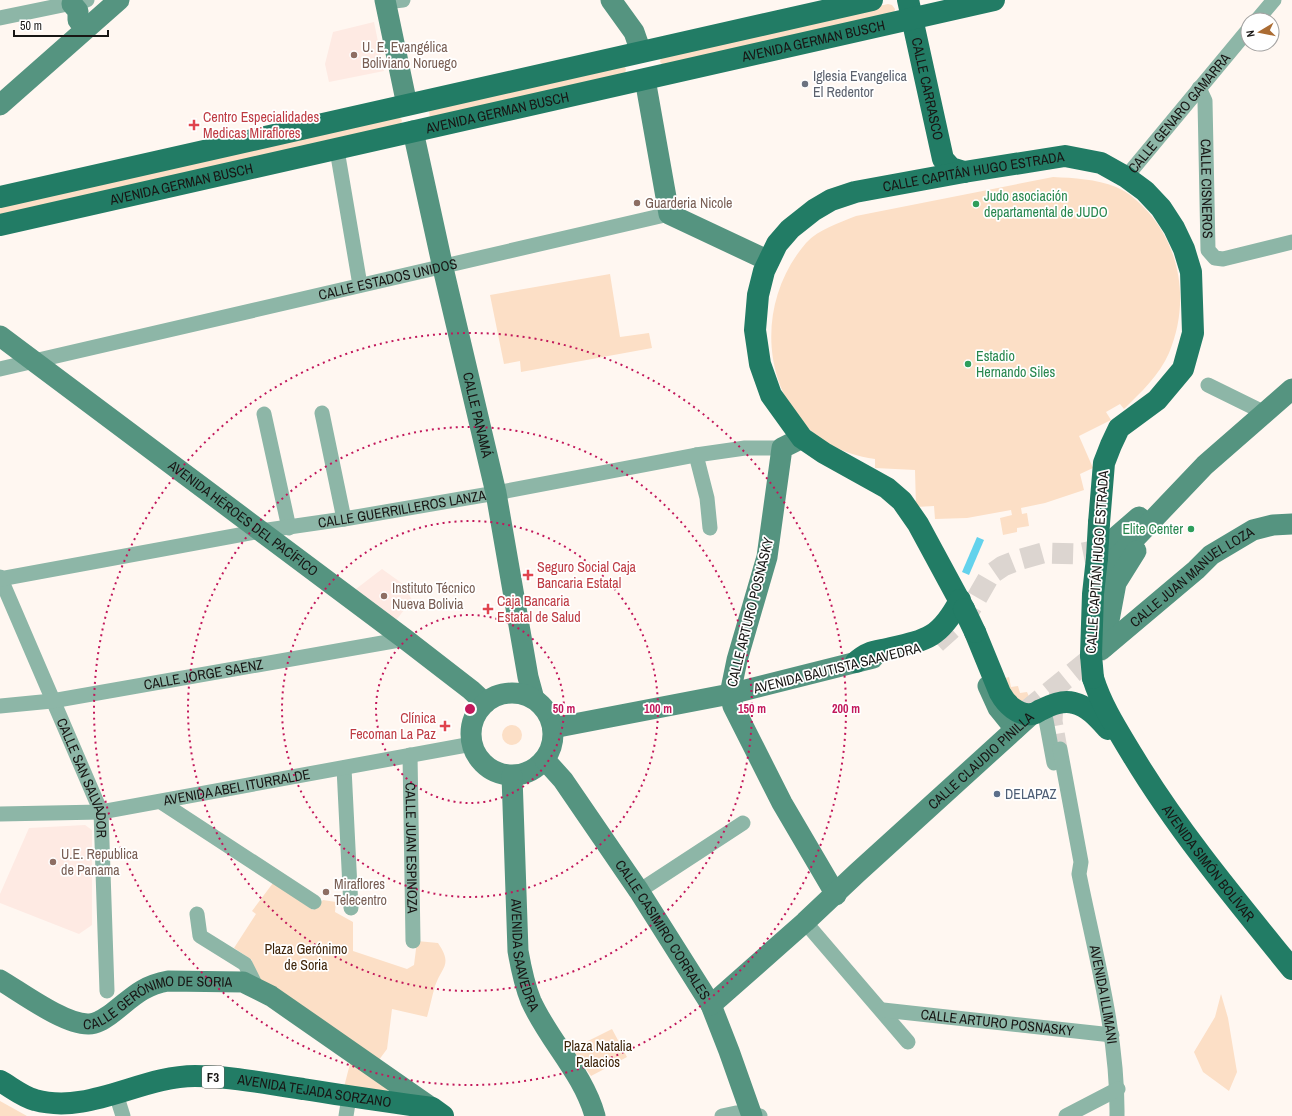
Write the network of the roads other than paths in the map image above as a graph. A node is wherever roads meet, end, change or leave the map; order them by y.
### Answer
1 (100, 0) edge
2 (119, 0) edge
3 (611, 0) edge
4 (872, 0) edge
5 (994, 0) edge
6 (1274, 0) edge
7 (391, 1) edge
8 (910, 9) edge
9 (1264, 12) edge
10 (0, 18) edge
11 (75, 19) edge
12 (1240, 39) edge
13 (642, 52) junction
14 (30, 71) junction
15 (646, 79) junction
16 (1199, 88) junction
17 (0, 90) edge
18 (0, 105) edge
19 (407, 105) junction
20 (413, 131) junction
21 (337, 150) junction
22 (943, 158) junction
23 (964, 172) junction
24 (1126, 177) junction
25 (927, 180) junction
26 (0, 197) edge
27 (669, 214) junction
28 (0, 225) edge
29 (1292, 242) edge
30 (769, 260) junction
31 (443, 268) junction
32 (360, 286) junction
33 (0, 336) edge
34 (33, 362) junction
35 (0, 369) edge
36 (1208, 385) dead end
37 (1292, 389) edge
38 (322, 413) dead end
39 (1265, 413) junction
40 (264, 414) dead end
41 (802, 438) junction
42 (782, 448) junction
43 (1222, 450) junction
44 (696, 455) junction
45 (1205, 465) junction
46 (496, 493) junction
47 (344, 519) junction
48 (1292, 524) edge
49 (289, 528) junction
50 (710, 528) dead end
51 (261, 531) junction
52 (1103, 551) junction
53 (0, 578) edge
54 (1093, 594) junction
55 (962, 604) junction
56 (405, 639) junction
57 (972, 639) junction
58 (932, 644) tunnel mouth
59 (1098, 651) junction
60 (856, 662) junction
61 (730, 694) junction
62 (534, 699) junction
63 (52, 701) junction
64 (485, 703) junction
65 (0, 706) edge
66 (1032, 714) junction
67 (553, 728) junction
68 (1015, 729) junction
69 (472, 744) junction
70 (1060, 749) tunnel mouth
71 (1131, 753) junction
72 (410, 755) junction
73 (545, 760) junction
74 (344, 768) junction
75 (512, 776) junction
76 (161, 802) junction
77 (101, 812) junction
78 (0, 814) edge
79 (743, 823) dead end
80 (1079, 874) junction
81 (639, 891) junction
82 (836, 894) junction
83 (314, 902) dead end
84 (351, 908) dead end
85 (197, 914) dead end
86 (805, 922) junction
87 (413, 941) dead end
88 (1292, 969) edge
89 (0, 980) edge
90 (258, 990) junction
91 (107, 991) dead end
92 (710, 1005) junction
93 (883, 1010) junction
94 (1112, 1035) junction
95 (908, 1042) dead end
96 (0, 1081) edge
97 (1118, 1089) junction
98 (0, 1094) edge
99 (120, 1106) edge
100 (412, 1106) edge
101 (347, 1108) edge
102 (43, 1116) edge
103 (86, 1116) edge
104 (595, 1116) edge
105 (722, 1116) edge
106 (752, 1116) edge
107 (760, 1116) edge
108 (1066, 1116) edge
109 (1117, 1116) edge

1 - 11 main road
2 - 11 main road
3 - 13 main road
4 - 13 main road, AVENIDA GERMAN BUSCH
5 - 8 main road, AVENIDA GERMAN BUSCH
6 - 9 street
7 - 19 main road
8 - 15 main road, AVENIDA GERMAN BUSCH
8 - 22 main road, CALLE CARRASCO
10 - 11 street
11 - 14 main road
12 - 16 street, CALLE GENARO GAMARRA
13 - 15 main road
13 - 19 main road, AVENIDA GERMAN BUSCH
14 - 17 main road
14 - 18 main road
15 - 20 main road, AVENIDA GERMAN BUSCH
15 - 27 main road
16 - 24 street, CALLE GENARO GAMARRA
16 - 29 street, CALLE CISNEROS
19 - 20 main road
19 - 26 main road, AVENIDA GERMAN BUSCH
20 - 21 main road, AVENIDA GERMAN BUSCH
20 - 31 main road, CALLE PANAMÁ
21 - 28 main road, AVENIDA GERMAN BUSCH
21 - 32 street
22 - 23 main road, CALLE CARRASCO
22 - 25 main road, CALLE CARRASCO
23 - 24 main road, CALLE CAPITÁN HUGO ESTRADA
23 - 25 main road, CALLE CAPITÁN HUGO ESTRADA
24 - 52 main road, CALLE CAPITÁN HUGO ESTRADA, bridge
25 - 30 main road, CALLE CAPITÁN HUGO ESTRADA
27 - 30 main road
27 - 31 street, CALLE ESTADOS UNIDOS
30 - 41 main road, CALLE CAPITÁN HUGO ESTRADA
31 - 32 street, CALLE ESTADOS UNIDOS
31 - 46 main road, CALLE PANAMÁ
32 - 34 street, CALLE ESTADOS UNIDOS
33 - 34 main road, AVENIDA HÉROES DEL PACÍFICO
34 - 35 street, CALLE ESTADOS UNIDOS
34 - 51 main road, AVENIDA HÉROES DEL PACÍFICO
36 - 39 street
37 - 39 main road
38 - 47 street
39 - 43 main road
40 - 49 street
41 - 42 main road, CALLE GUERRILLEROS LANZA
41 - 55 main road, CALLE CAPITÁN HUGO ESTRADA
42 - 44 street, CALLE GUERRILLEROS LANZA
42 - 61 main road, CALLE ARTURO POSNASKY
43 - 45 main road
43 - 59 main road
44 - 46 street, CALLE GUERRILLEROS LANZA
44 - 50 street
45 - 52 main road
45 - 54 main road
46 - 47 street, CALLE GUERRILLEROS LANZA
46 - 62 main road, CALLE PANAMÁ
47 - 49 street, CALLE GUERRILLEROS LANZA
48 - 59 main road, CALLE JUAN MANUEL LOZA
49 - 51 street, CALLE GUERRILLEROS LANZA
51 - 53 street, CALLE GUERRILLEROS LANZA
51 - 56 main road, AVENIDA HÉROES DEL PACÍFICO
52 - 54 main road, CALLE CAPITÁN HUGO ESTRADA
53 - 63 street, CALLE SAN SALVADOR
54 - 59 main road, CALLE CAPITÁN HUGO ESTRADA
55 - 57 main road, CALLE CAPITÁN HUGO ESTRADA, bridge
55 - 60 main road
56 - 63 street, CALLE JORGE SAENZ
56 - 64 main road, AVENIDA HÉROES DEL PACÍFICO
57 - 66 main road, CALLE CAPITÁN HUGO ESTRADA
57 - 68 main road
58 - 60 main road, AVENIDA BAUTISTA SAAVEDRA
59 - 71 main road, CALLE CAPITÁN HUGO ESTRADA, bridge
60 - 61 main road, AVENIDA BAUTISTA SAAVEDRA
61 - 67 main road, AVENIDA BAUTISTA SAAVEDRA
61 - 82 main road, CALLE ARTURO POSNASKY
62 - 64 main road
62 - 67 main road
63 - 65 street, CALLE JORGE SAENZ
63 - 77 street, CALLE SAN SALVADOR
64 - 69 main road
66 - 68 main road, CALLE CLAUDIO PINILLA
66 - 71 main road, CALLE CLAUDIO PINILLA
66 - 80 street, AVENIDA ILLIMANI
67 - 73 main road
68 - 82 main road, CALLE CLAUDIO PINILLA
69 - 72 street, AVENIDA ABEL ITURRALDE
69 - 75 main road
70 - 80 street, AVENIDA ILLIMANI
71 - 88 main road, AVENIDA SIMÓN BOLÍVAR
72 - 74 street, AVENIDA ABEL ITURRALDE
72 - 87 street, CALLE JUAN ESPINOZA
73 - 75 main road
73 - 81 main road, CALLE CASIMIRO CORRALES
74 - 76 street, AVENIDA ABEL ITURRALDE
74 - 84 street
75 - 104 main road, AVENIDA SAAVEDRA
76 - 77 street, AVENIDA ABEL ITURRALDE
76 - 83 street
77 - 78 street, AVENIDA ABEL ITURRALDE
77 - 91 street, CALLE SAN SALVADOR
79 - 81 street
80 - 94 street, AVENIDA ILLIMANI
81 - 92 main road, CALLE CASIMIRO CORRALES
82 - 86 main road, CALLE CLAUDIO PINILLA
85 - 90 street
86 - 92 main road, CALLE CLAUDIO PINILLA
86 - 93 street
89 - 90 main road, CALLE GERÓNIMO DE SORIA
90 - 100 main road, CALLE GERÓNIMO DE SORIA
92 - 106 main road, CALLE CASIMIRO CORRALES
93 - 94 street, CALLE ARTURO POSNASKY
93 - 95 street
94 - 97 street, AVENIDA ILLIMANI
96 - 99 main road, AVENIDA TEJADA SORZANO / F3
97 - 108 street
97 - 109 street, AVENIDA ILLIMANI
98 - 102 main road
99 - 101 main road, AVENIDA TEJADA SORZANO / F3
99 - 103 main road, AVENIDA TEJADA SORZANO / F3
100 - 101 main road, AVENIDA TEJADA SORZANO / F3
105 - 106 street
106 - 107 street

